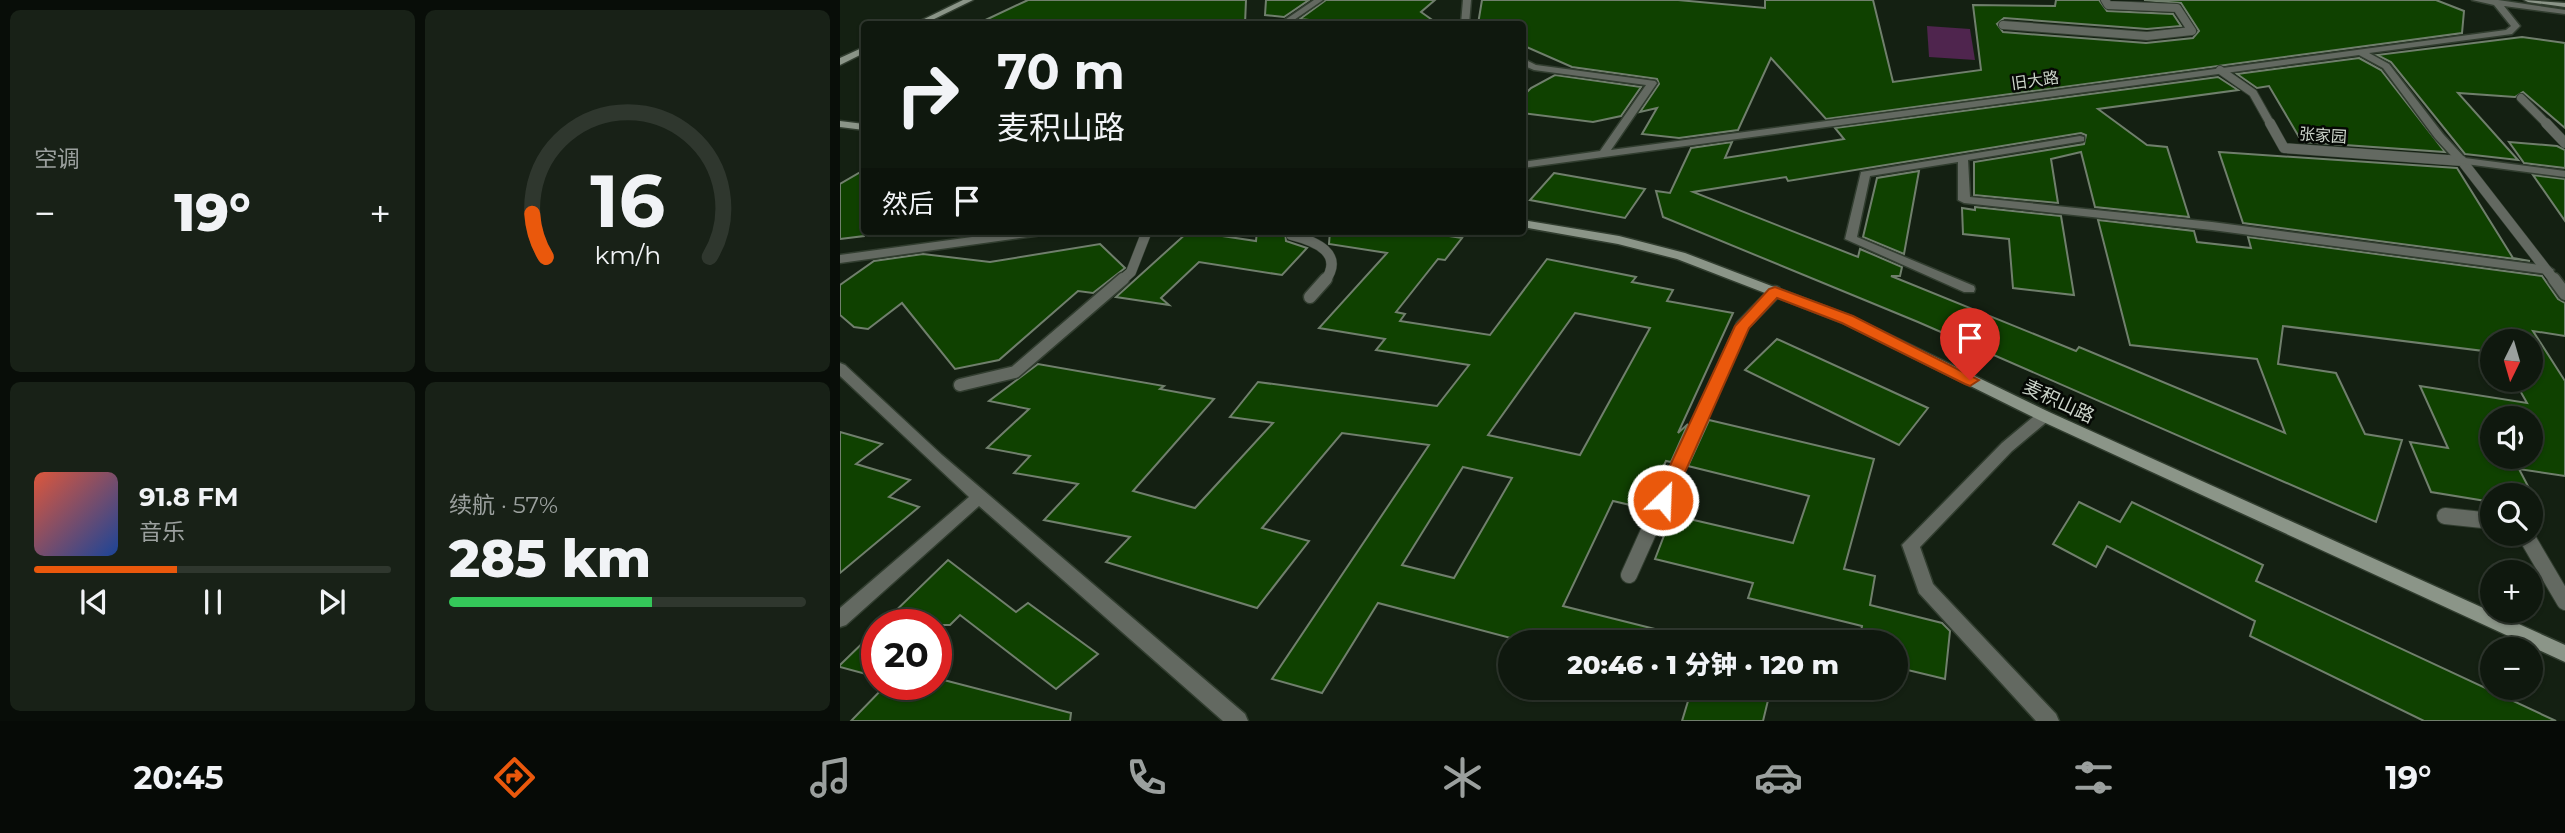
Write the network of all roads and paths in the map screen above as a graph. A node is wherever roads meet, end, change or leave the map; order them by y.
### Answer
1 (969, 0) edge
2 (1319, 0) edge
3 (1467, 0) edge
4 (2105, 0) edge
5 (2476, 0) edge
6 (2528, 0) edge
7 (2494, 1) edge
8 (2565, 5) edge
9 (2565, 12) edge
10 (924, 21) edge
11 (1288, 21) edge
12 (1465, 21) edge
13 (2003, 25) dead end
14 (861, 52) edge
15 (2360, 52) junction
16 (840, 62) edge
17 (1526, 63) edge
18 (2220, 71) junction
19 (2521, 98) dead end
20 (840, 124) edge
21 (861, 127) edge
22 (2080, 139) dead end
23 (2565, 143) edge
24 (1603, 154) junction
25 (1963, 158) junction
26 (2462, 161) junction
27 (1526, 164) edge
28 (2565, 174) edge
29 (1526, 224) edge
30 (1014, 235) edge
31 (1145, 235) edge
32 (1291, 235) edge
33 (840, 260) edge
34 (2548, 270) junction
35 (1969, 289) dead end
36 (1775, 292) junction
37 (2565, 294) edge
38 (1310, 297) dead end
39 (840, 368) edge
40 (960, 385) dead end
41 (2044, 416) junction
42 (979, 497) junction
43 (2445, 516) dead end
44 (2480, 520) edge
45 (2532, 546) edge
46 (1629, 575) dead end
47 (2565, 602) edge
48 (840, 619) edge
49 (2565, 654) edge
50 (1238, 721) edge
51 (2049, 721) edge

1 - 10 street
2 - 11 street
3 - 12 street
4 - 13 lane
5 - 7 street
6 - 8 street
7 - 9 street
7 - 15 street, 旧大路
14 - 16 street
15 - 18 street, 旧大路
15 - 26 street
17 - 24 street
18 - 24 street, 旧大路
18 - 26 lane, 张家园
19 - 23 lane
20 - 21 street
22 - 25 street
24 - 27 street, 旧大路
25 - 34 street
25 - 35 street
26 - 28 street, 张家园
26 - 34 lane
29 - 36 street, 麦积山路
30 - 33 street
31 - 40 lane
32 - 38 lane
34 - 37 lane
36 - 41 street, 麦积山路
36 - 46 lane
39 - 42 street
41 - 49 street, 麦积山路
41 - 51 street
42 - 48 street
42 - 50 street
43 - 44 lane
45 - 47 lane

